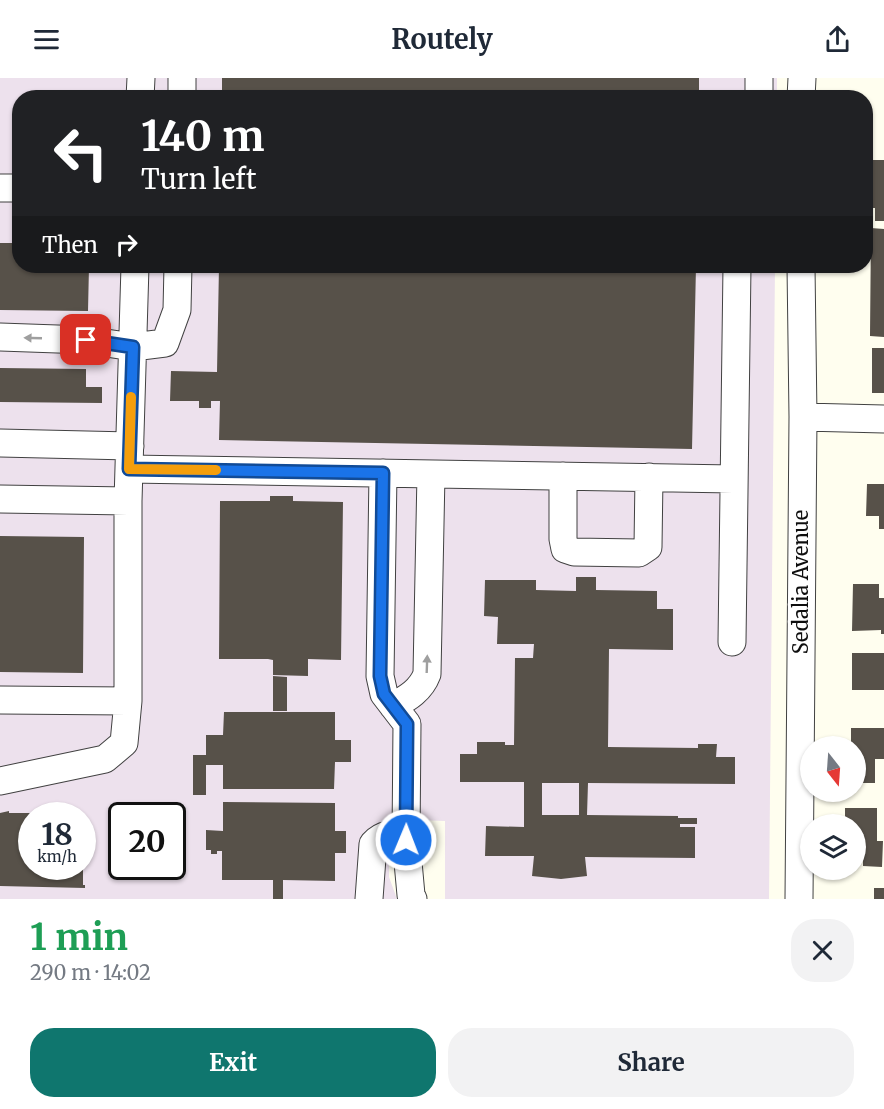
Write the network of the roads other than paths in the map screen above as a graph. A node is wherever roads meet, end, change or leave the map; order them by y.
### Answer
1 (135, 273) edge
2 (178, 273) edge
3 (737, 273) edge
4 (801, 273) edge
5 (0, 338) edge
6 (133, 347) junction
7 (802, 417) junction
8 (884, 419) edge
9 (0, 443) edge
10 (129, 457) junction
11 (383, 473) junction
12 (431, 474) junction
13 (563, 476) junction
14 (649, 477) junction
15 (733, 479) junction
16 (0, 499) edge
17 (128, 501) junction
18 (732, 642) dead end
19 (0, 700) edge
20 (128, 701) junction
21 (393, 706) junction
22 (0, 781) edge
23 (407, 835) junction
24 (369, 899) edge
25 (413, 899) edge
26 (799, 899) edge

1 - 6 street
2 - 6 street
3 - 15 street
4 - 7 street, Sedalia Avenue
6 -> 5 street
6 - 10 street
7 - 8 street
7 - 26 street, Sedalia Avenue
9 - 10 street
10 - 11 street
10 - 17 street
11 - 12 street
11 - 21 street
12 - 13 street
21 -> 12 street
13 - 14 street
13 - 14 street
14 - 15 street
15 - 18 street
16 - 17 street
17 - 20 street
19 - 20 street
20 - 22 street
21 - 23 street
23 - 24 street
23 - 25 street

